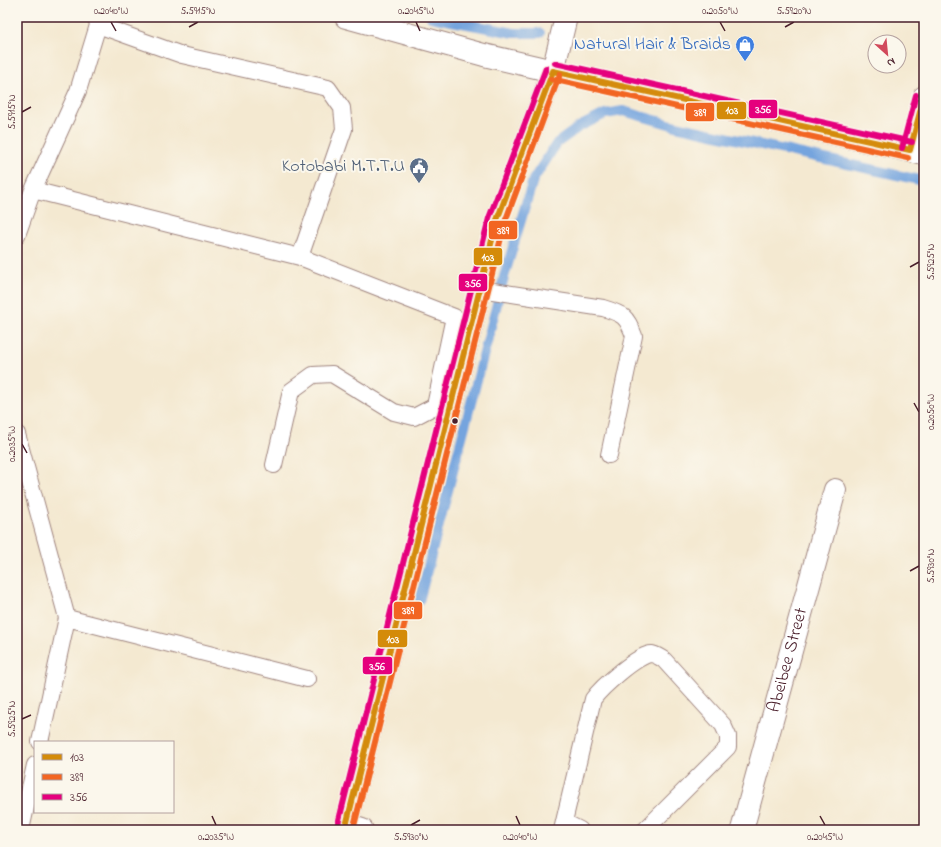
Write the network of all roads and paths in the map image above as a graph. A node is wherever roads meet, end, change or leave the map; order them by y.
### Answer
1 (346, 17) edge
2 (566, 17) edge
3 (97, 21) edge
4 (553, 71) junction
5 (924, 97) edge
6 (917, 152) edge
7 (33, 190) junction
8 (17, 235) edge
9 (300, 257) junction
10 (480, 289) junction
11 (463, 322) junction
12 (17, 434) edge
13 (609, 455) dead end
14 (274, 465) dead end
15 (835, 490) dead end
16 (66, 618) junction
17 (307, 679) dead end
18 (40, 741) edge
19 (34, 770) edge
20 (563, 826) edge
21 (351, 828) edge
22 (21, 830) edge
23 (580, 830) edge
24 (645, 830) edge
25 (742, 830) edge

1 - 4 street
2 - 4 street
3 - 7 lane
3 - 9 lane
4 - 6 street
4 - 10 street
5 - 6 street
7 - 8 lane
7 - 9 lane
9 - 11 lane
10 - 11 street
10 - 13 lane
11 - 14 lane
11 - 21 street
12 - 16 lane
15 - 25 street, Abeibee Street
16 - 17 lane
16 - 18 lane
19 - 22 lane
20 - 23 lane
20 - 24 lane

